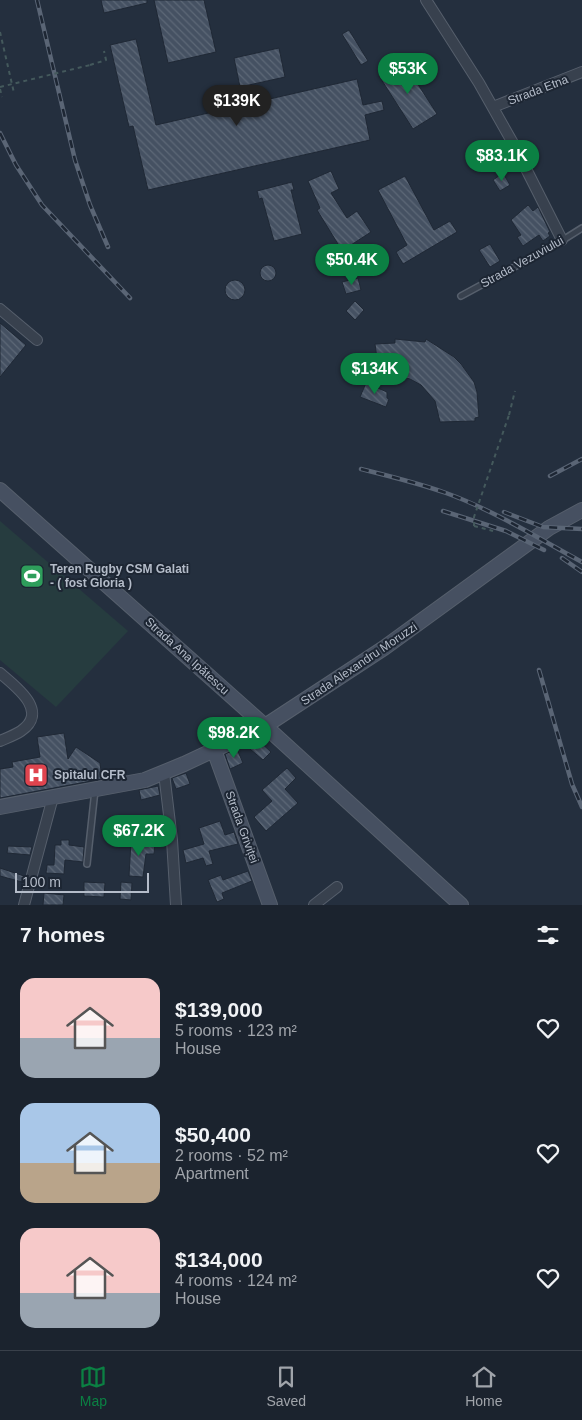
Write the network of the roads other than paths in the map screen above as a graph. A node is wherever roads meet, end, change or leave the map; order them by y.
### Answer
1 (426, 0) edge
2 (582, 72) edge
3 (493, 108) junction
4 (582, 228) edge
5 (562, 240) junction
6 (461, 296) dead end
7 (0, 309) edge
8 (37, 340) dead end
9 (0, 490) edge
10 (582, 510) edge
11 (0, 673) edge
12 (264, 726) junction
13 (0, 741) edge
14 (214, 750) junction
15 (164, 773) junction
16 (96, 790) junction
17 (53, 797) junction
18 (0, 807) edge
19 (87, 864) dead end
20 (337, 887) dead end
21 (24, 905) edge
22 (176, 905) edge
23 (270, 905) edge
24 (314, 905) edge
25 (461, 905) edge

1 - 3 street
2 - 3 street, Strada Etna
3 - 5 street
4 - 5 lane, Strada Vezuviului
5 - 6 lane, Strada Vezuviului
7 - 8 street
9 - 12 street, Strada Ana Ipătescu
10 - 12 street, Strada Alexandru Moruzzi
11 - 13 street
12 - 14 street, Strada Alexandru Moruzzi
12 - 25 street, Strada Ana Ipătescu
14 - 15 street, Strada Alexandru Moruzzi
14 - 23 street, Strada Griviței
15 - 16 street, Strada Alexandru Moruzzi
15 - 22 street
16 - 17 street, Strada Alexandru Moruzzi
16 - 19 lane
17 - 18 street, Strada Alexandru Moruzzi
17 - 21 street
20 - 24 street

